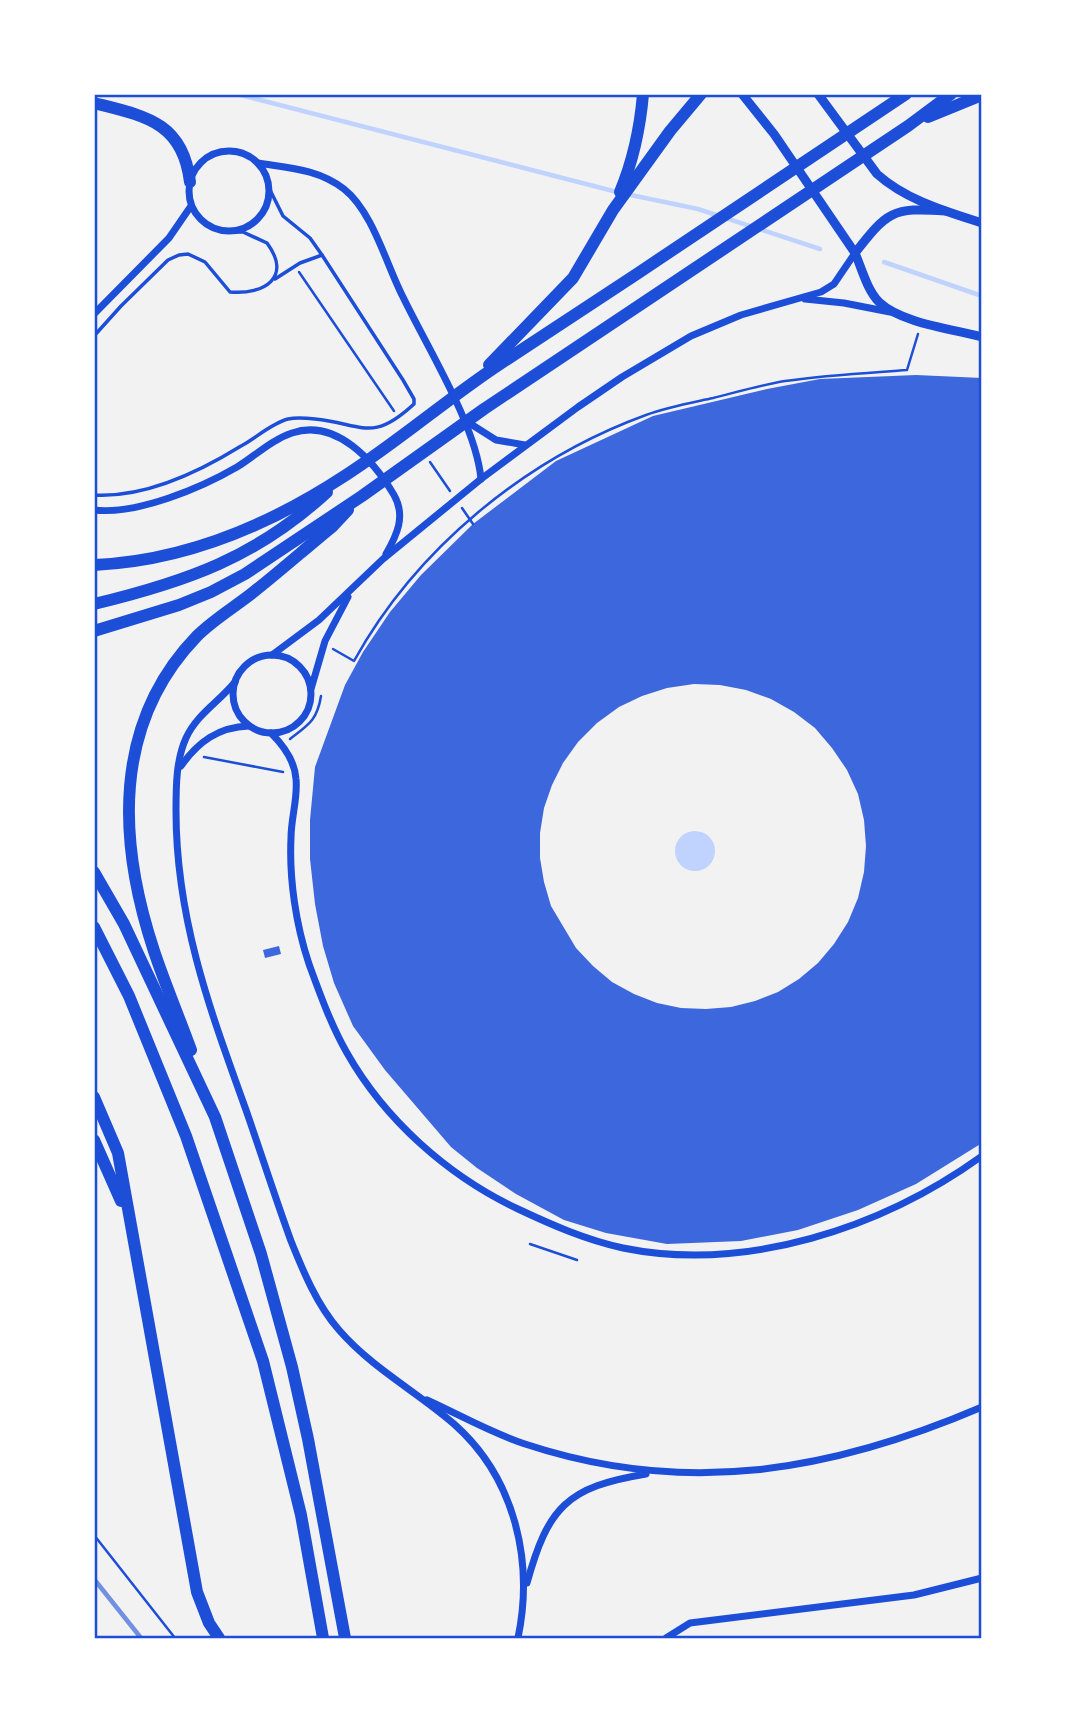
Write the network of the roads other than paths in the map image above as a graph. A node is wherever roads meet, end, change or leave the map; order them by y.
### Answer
1 (642, 94) edge
2 (701, 94) edge
3 (742, 94) edge
4 (818, 94) edge
5 (906, 94) edge
6 (951, 94) edge
7 (982, 95) edge
8 (94, 103) edge
9 (908, 126) junction
10 (258, 163) junction
11 (635, 171) junction
12 (190, 182) junction
13 (270, 188) junction
14 (191, 206) junction
15 (945, 211) junction
16 (982, 223) edge
17 (230, 232) junction
18 (855, 253) junction
19 (322, 255) junction
20 (274, 279) junction
21 (801, 299) junction
22 (894, 313) junction
23 (94, 314) edge
24 (94, 337) edge
25 (982, 337) edge
26 (466, 387) junction
27 (462, 418) junction
28 (526, 445) junction
29 (346, 475) junction
30 (481, 479) junction
31 (94, 495) edge
32 (362, 496) junction
33 (94, 510) edge
34 (383, 559) junction
35 (94, 565) edge
36 (352, 590) junction
37 (94, 604) edge
38 (94, 631) edge
39 (272, 655) junction
40 (235, 682) junction
41 (310, 690) junction
42 (249, 726) junction
43 (271, 733) junction
44 (178, 770) junction
45 (94, 872) edge
46 (94, 927) edge
47 (94, 940) edge
48 (129, 996) junction
49 (94, 1097) edge
50 (215, 1117) junction
51 (94, 1140) edge
52 (982, 1156) edge
53 (131, 1223) junction
54 (416, 1394) junction
55 (982, 1407) edge
56 (653, 1473) junction
57 (982, 1578) edge
58 (525, 1591) junction
59 (219, 1639) edge
60 (323, 1639) edge
61 (345, 1639) edge
62 (518, 1639) edge
63 (666, 1639) edge

1 - 11 highway
2 - 11 highway
3 - 18 street
4 - 15 street
5 - 26 highway
6 - 9 highway
7 - 9 highway
8 - 12 highway
9 - 32 highway
10 - 12 street
10 - 13 street
10 - 27 street
11 - 26 highway
12 - 14 street
13 - 17 street
13 - 19 lane
14 - 17 street
14 - 23 street
15 - 16 street
15 - 18 street
17 - 20 lane
18 - 21 street
18 - 22 street
19 - 20 lane
19 - 31 lane
20 - 24 lane
21 - 22 street
21 - 28 street
22 - 25 street
26 - 29 highway
27 - 28 street
27 - 30 street
28 - 30 street
29 - 35 highway
29 - 37 highway
30 - 34 street
32 - 38 highway
32 - 50 highway
33 - 34 street
34 - 36 street
36 - 39 street
36 - 41 street
39 - 40 street
39 - 41 street
40 - 42 street
40 - 44 street
41 - 43 street
42 - 43 street
42 - 44 street
43 - 52 street
44 - 54 street
45 - 50 highway
46 - 48 highway
47 - 48 highway
48 - 60 highway
49 - 53 highway
50 - 61 highway
51 - 53 highway
53 - 59 highway
54 - 56 street
54 - 58 street
55 - 56 street
56 - 58 street
57 - 63 street
58 - 62 street

